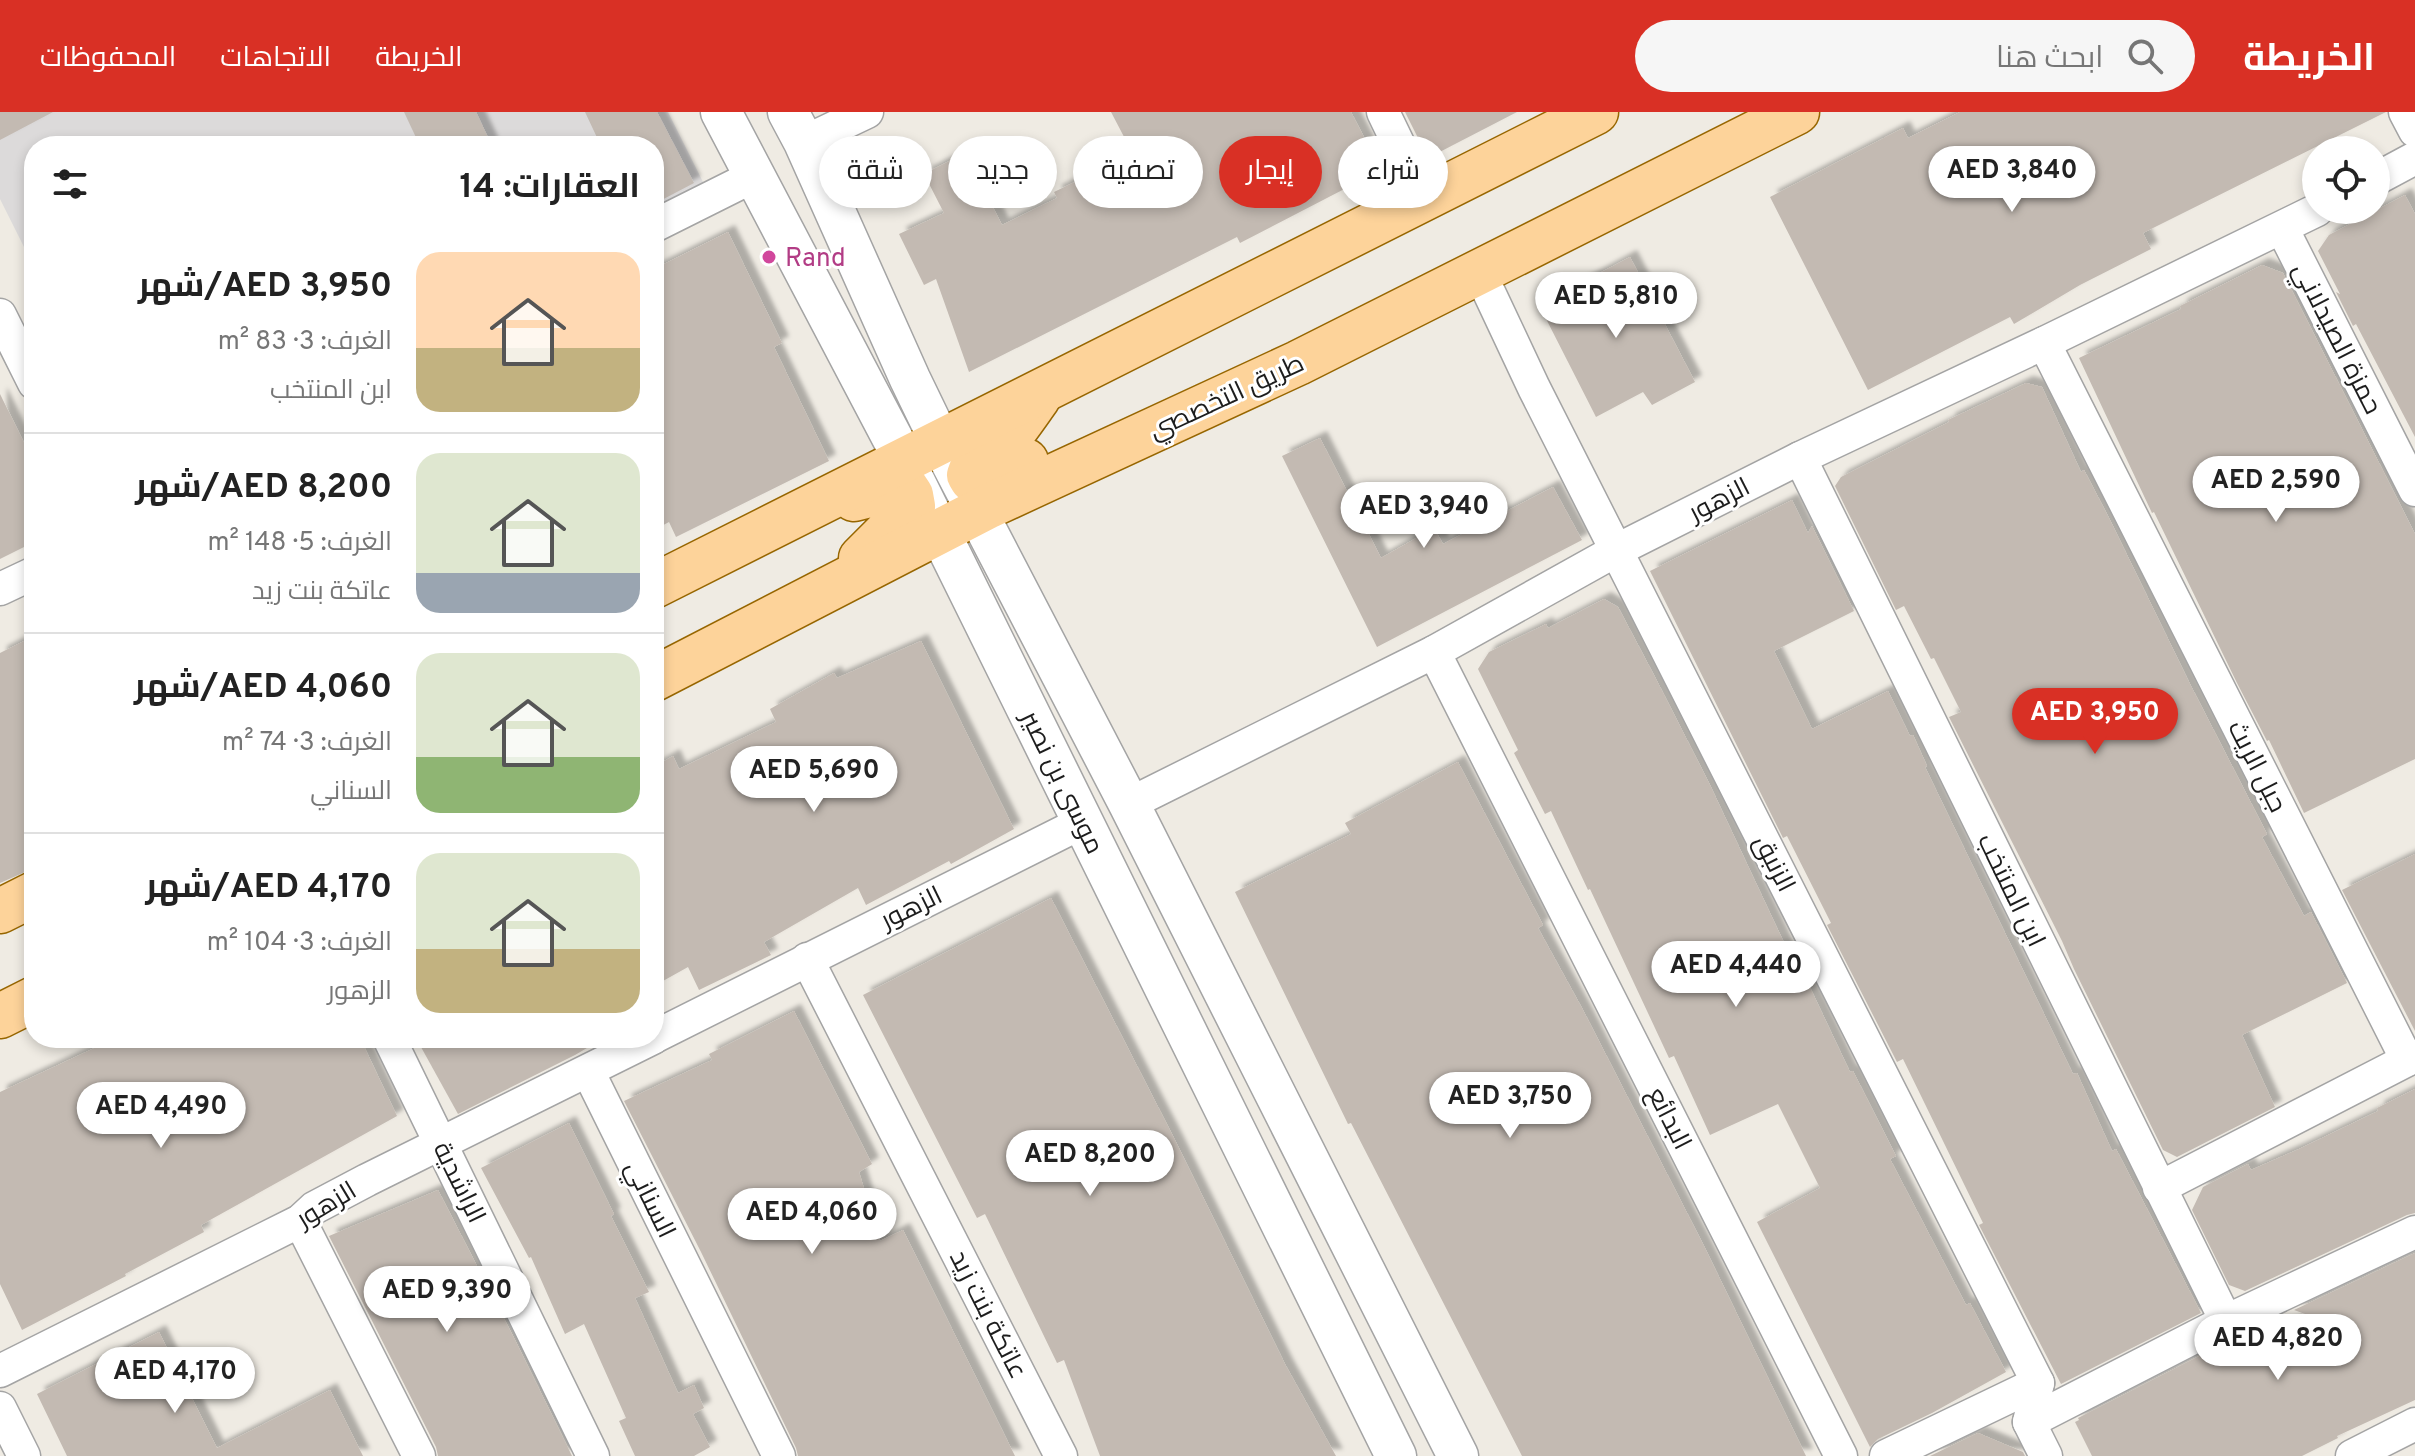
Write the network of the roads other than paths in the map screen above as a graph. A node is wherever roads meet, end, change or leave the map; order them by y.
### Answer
1 (721, 112) edge
2 (867, 112) edge
3 (1383, 112) edge
4 (1596, 112) edge
5 (1797, 112) edge
6 (2405, 112) edge
7 (796, 127) edge
8 (2415, 131) edge
9 (1395, 136) edge
10 (2415, 158) edge
11 (2390, 171) edge
12 (754, 176) junction
13 (1448, 187) edge
14 (1407, 208) edge
15 (2302, 218) edge
16 (664, 221) edge
17 (2282, 228) junction
18 (1479, 271) junction
19 (0, 315) edge
20 (2044, 343) junction
21 (24, 363) edge
22 (910, 379) junction
23 (1048, 387) junction
24 (876, 407) junction
25 (922, 451) junction
26 (1096, 457) junction
27 (1800, 458) junction
28 (2415, 490) edge
29 (800, 514) junction
30 (957, 522) junction
31 (1617, 550) junction
32 (1006, 569) junction
33 (24, 578) edge
34 (664, 581) edge
35 (838, 583) junction
36 (966, 587) junction
37 (0, 589) edge
38 (1434, 652) junction
39 (664, 674) edge
40 (1129, 804) junction
41 (1083, 822) junction
42 (24, 899) edge
43 (0, 911) edge
44 (807, 959) junction
45 (24, 1004) edge
46 (0, 1016) edge
47 (664, 1032) edge
48 (394, 1048) edge
49 (633, 1048) edge
50 (2411, 1058) edge
51 (588, 1071) junction
52 (442, 1144) junction
53 (2159, 1188) junction
54 (300, 1221) junction
55 (2415, 1232) edge
56 (2226, 1321) junction
57 (0, 1371) edge
58 (2038, 1383) junction
59 (0, 1408) edge
60 (2029, 1422) junction
61 (2415, 1424) edge
62 (24, 1456) edge
63 (419, 1456) edge
64 (593, 1456) edge
65 (779, 1456) edge
66 (1061, 1456) edge
67 (1396, 1456) edge
68 (1458, 1456) edge
69 (1841, 1456) edge
70 (1886, 1456) edge
71 (2046, 1456) edge
72 (2352, 1456) edge

1 - 12 street
2 - 7 street
3 - 9 street
4 - 13 main road
5 - 18 main road, طريق التخصصي
6 - 8 street
7 - 22 street
10 - 11 street
12 - 16 street
12 - 24 street
14 - 23 main road
15 - 17 street, الزهور
17 - 20 street, الزهور
17 - 28 street, حمزة الصيدلاني
18 - 26 main road, طريق التخصصي
18 - 31 street, الزنبق
19 - 21 street
20 - 27 street, الزهور
20 - 50 street, جبل الريث
22 - 24 street
22 - 25 street
23 - 25 main road
23 - 26 main road
24 - 25 street
25 - 29 main road
25 - 30 street
26 - 30 main road, طريق التخصصي
27 - 31 street, الزهور
27 - 53 street, ابن المنتخب
29 - 34 main road
29 - 35 main road
30 - 32 street
30 - 35 main road, طريق التخصصي
30 - 36 street, موسى بن نصير
31 - 38 street, الزهور
31 - 58 street, الزنبق
32 - 36 street
32 - 40 street
33 - 37 street
35 - 39 main road, طريق التخصصي
36 - 41 street, موسى بن نصير
38 - 40 street, الزهور
38 - 69 street, البدائع
40 - 68 street
41 - 44 street, الزهور
41 - 67 street, موسى بن نصير
42 - 43 main road
44 - 47 street, الزهور
44 - 66 street, عاتكة بنت زيد
45 - 46 main road
48 - 52 street, الراشدية
49 - 51 street, الزهور
50 - 53 street
51 - 52 street, الزهور
51 - 65 street, السناني
52 - 54 street, الزهور
52 - 64 street, الراشدية
53 - 56 street, ابن المنتخب
54 - 57 street, الزهور
54 - 63 street
55 - 56 street
56 - 60 street
58 - 60 street
58 - 70 street
59 - 62 street
60 - 71 street
61 - 72 street

